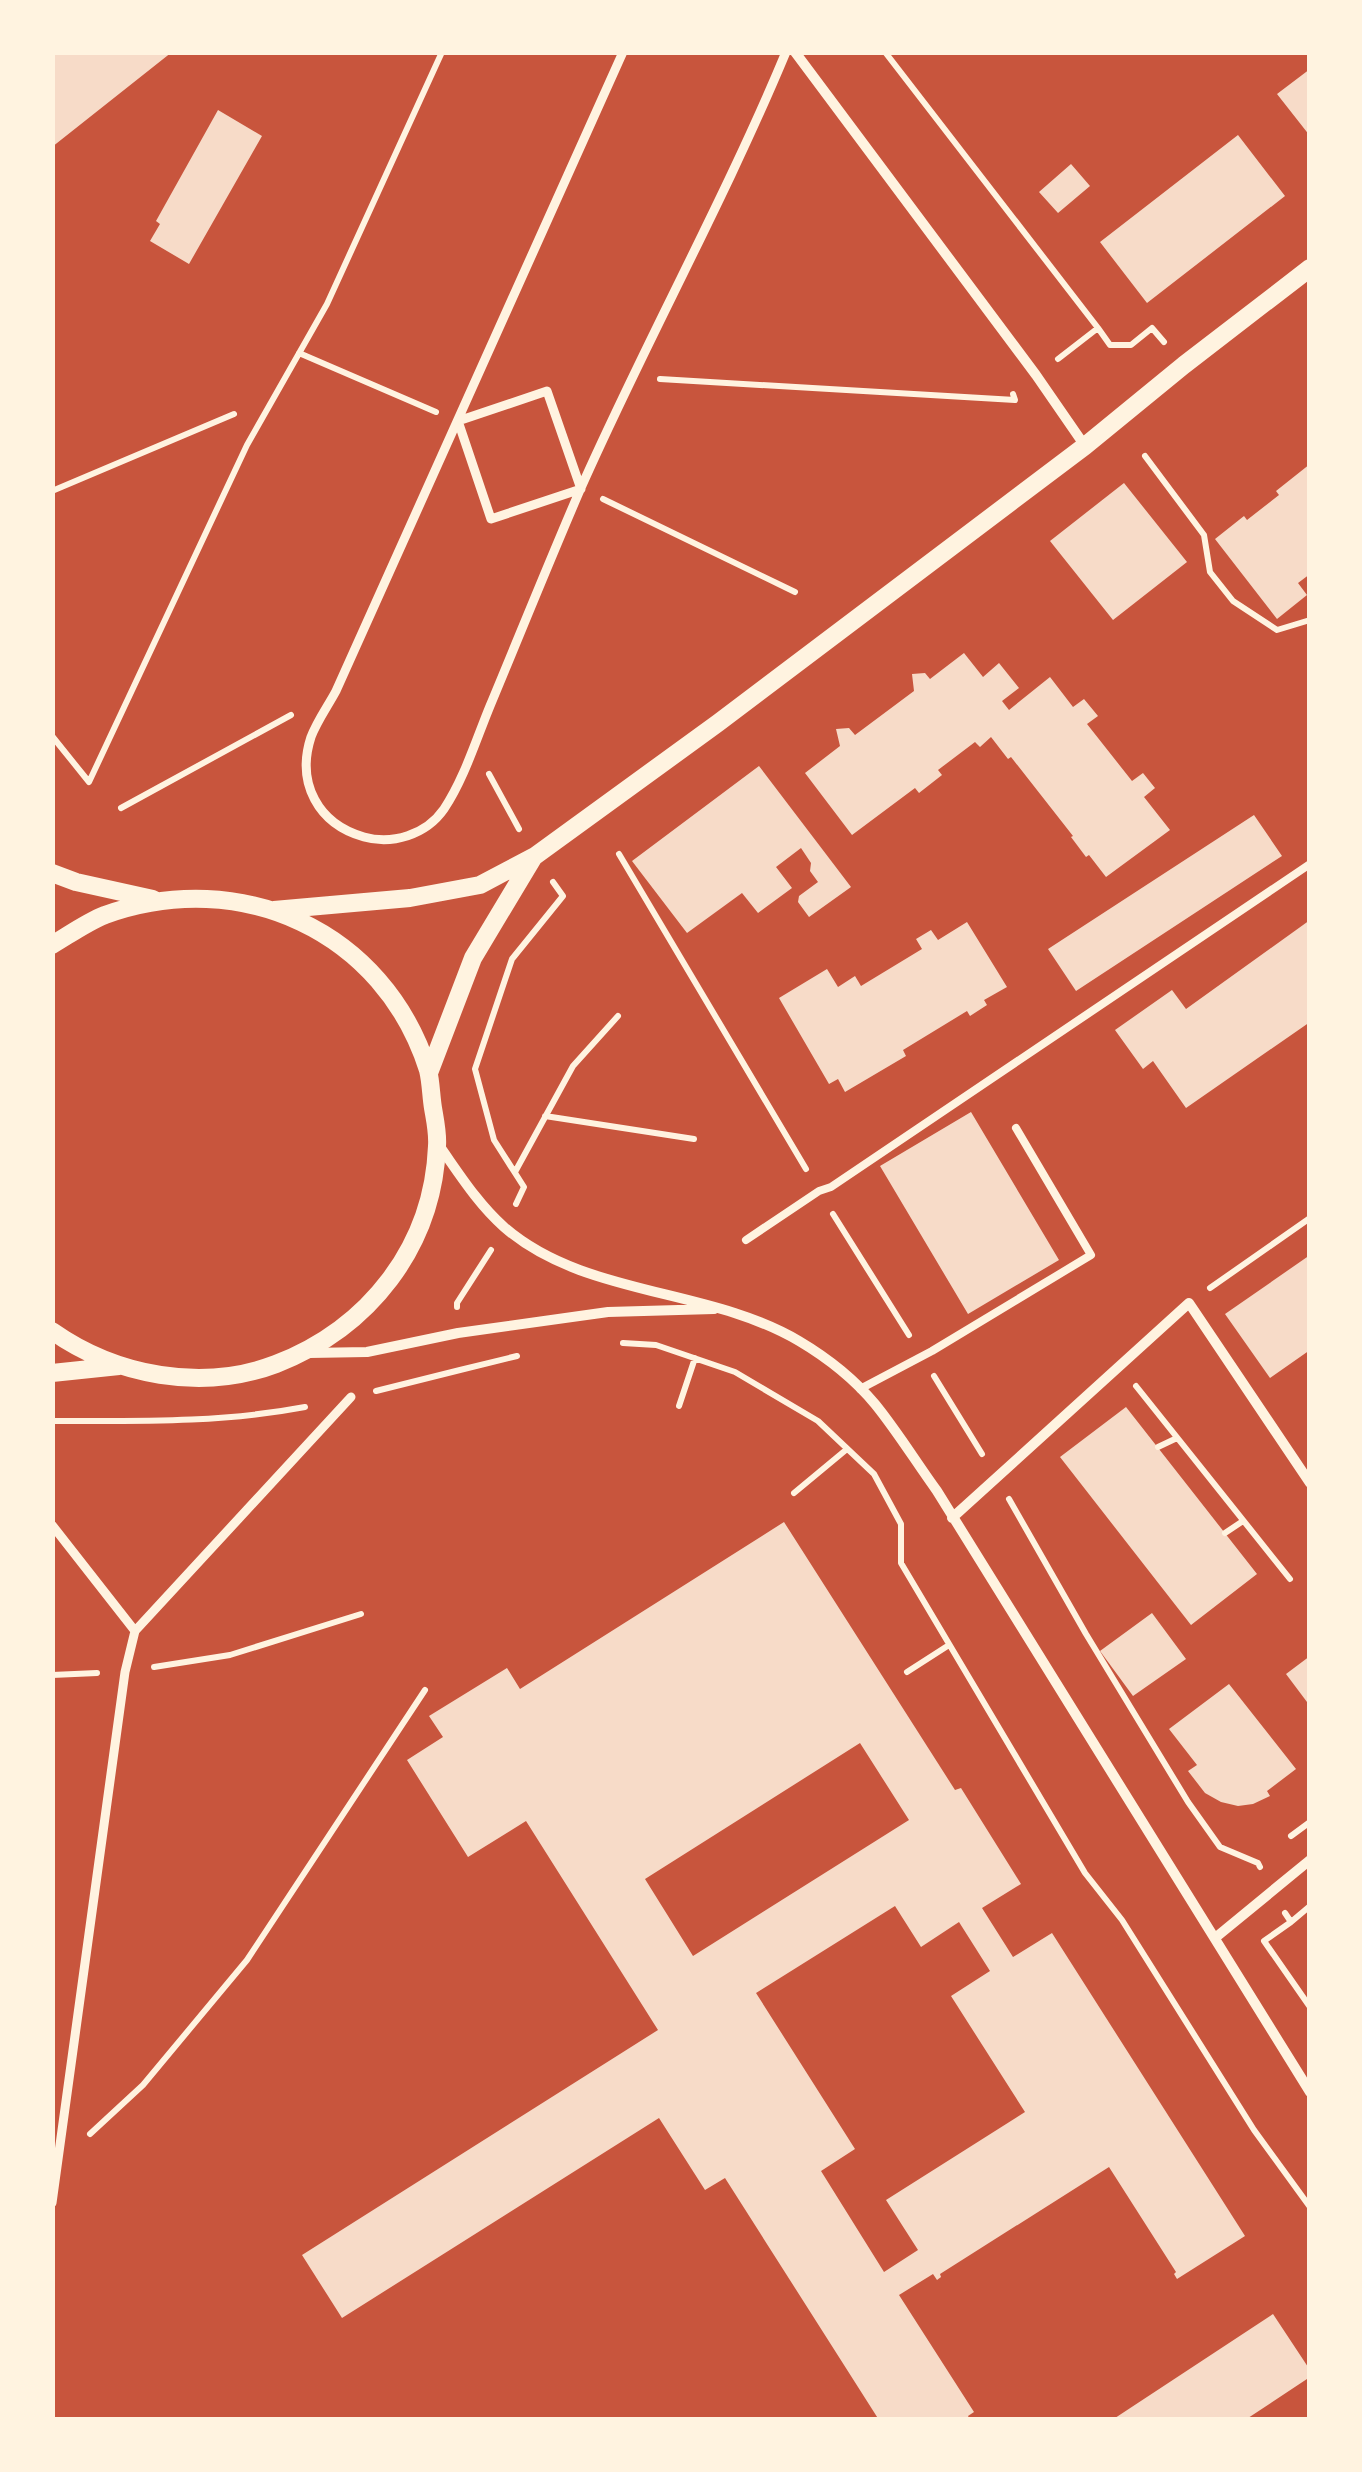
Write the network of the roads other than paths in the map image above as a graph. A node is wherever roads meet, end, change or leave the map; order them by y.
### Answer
1 (623, 52) edge
2 (786, 52) edge
3 (795, 52) edge
4 (1310, 268) edge
5 (458, 421) junction
6 (1085, 446) junction
7 (581, 489) junction
8 (535, 856) junction
9 (1310, 864) edge
10 (52, 873) edge
11 (159, 900) junction
12 (274, 910) junction
13 (52, 944) edge
14 (428, 1072) junction
15 (1016, 1128) dead end
16 (438, 1144) junction
17 (746, 1240) dead end
18 (725, 1309) junction
19 (52, 1330) edge
20 (304, 1353) junction
21 (120, 1366) junction
22 (52, 1373) edge
23 (860, 1389) junction
24 (351, 1398) road end
25 (1310, 1482) edge
26 (952, 1518) junction
27 (52, 1525) edge
28 (135, 1631) junction
29 (1310, 1860) edge
30 (1215, 1938) junction
31 (1310, 2092) edge
32 (52, 2203) edge

1 - 5 street
2 - 7 street
3 - 6 street
4 - 6 street
5 - 7 street
5 - 7 street
5 - 7 street
6 - 8 street
8 - 12 street
8 - 14 street
9 - 17 lane
10 - 11 street
11 - 12 street
11 - 13 street
12 - 14 street
14 - 16 street
15 - 23 lane
16 - 18 street
16 - 20 street
18 - 20 street
18 - 23 street
19 - 21 street
20 - 21 street
21 - 22 street
23 - 26 street
24 - 28 street
25 - 26 street
26 - 30 street
27 - 28 street
28 - 32 street
29 - 30 street
30 - 31 street

